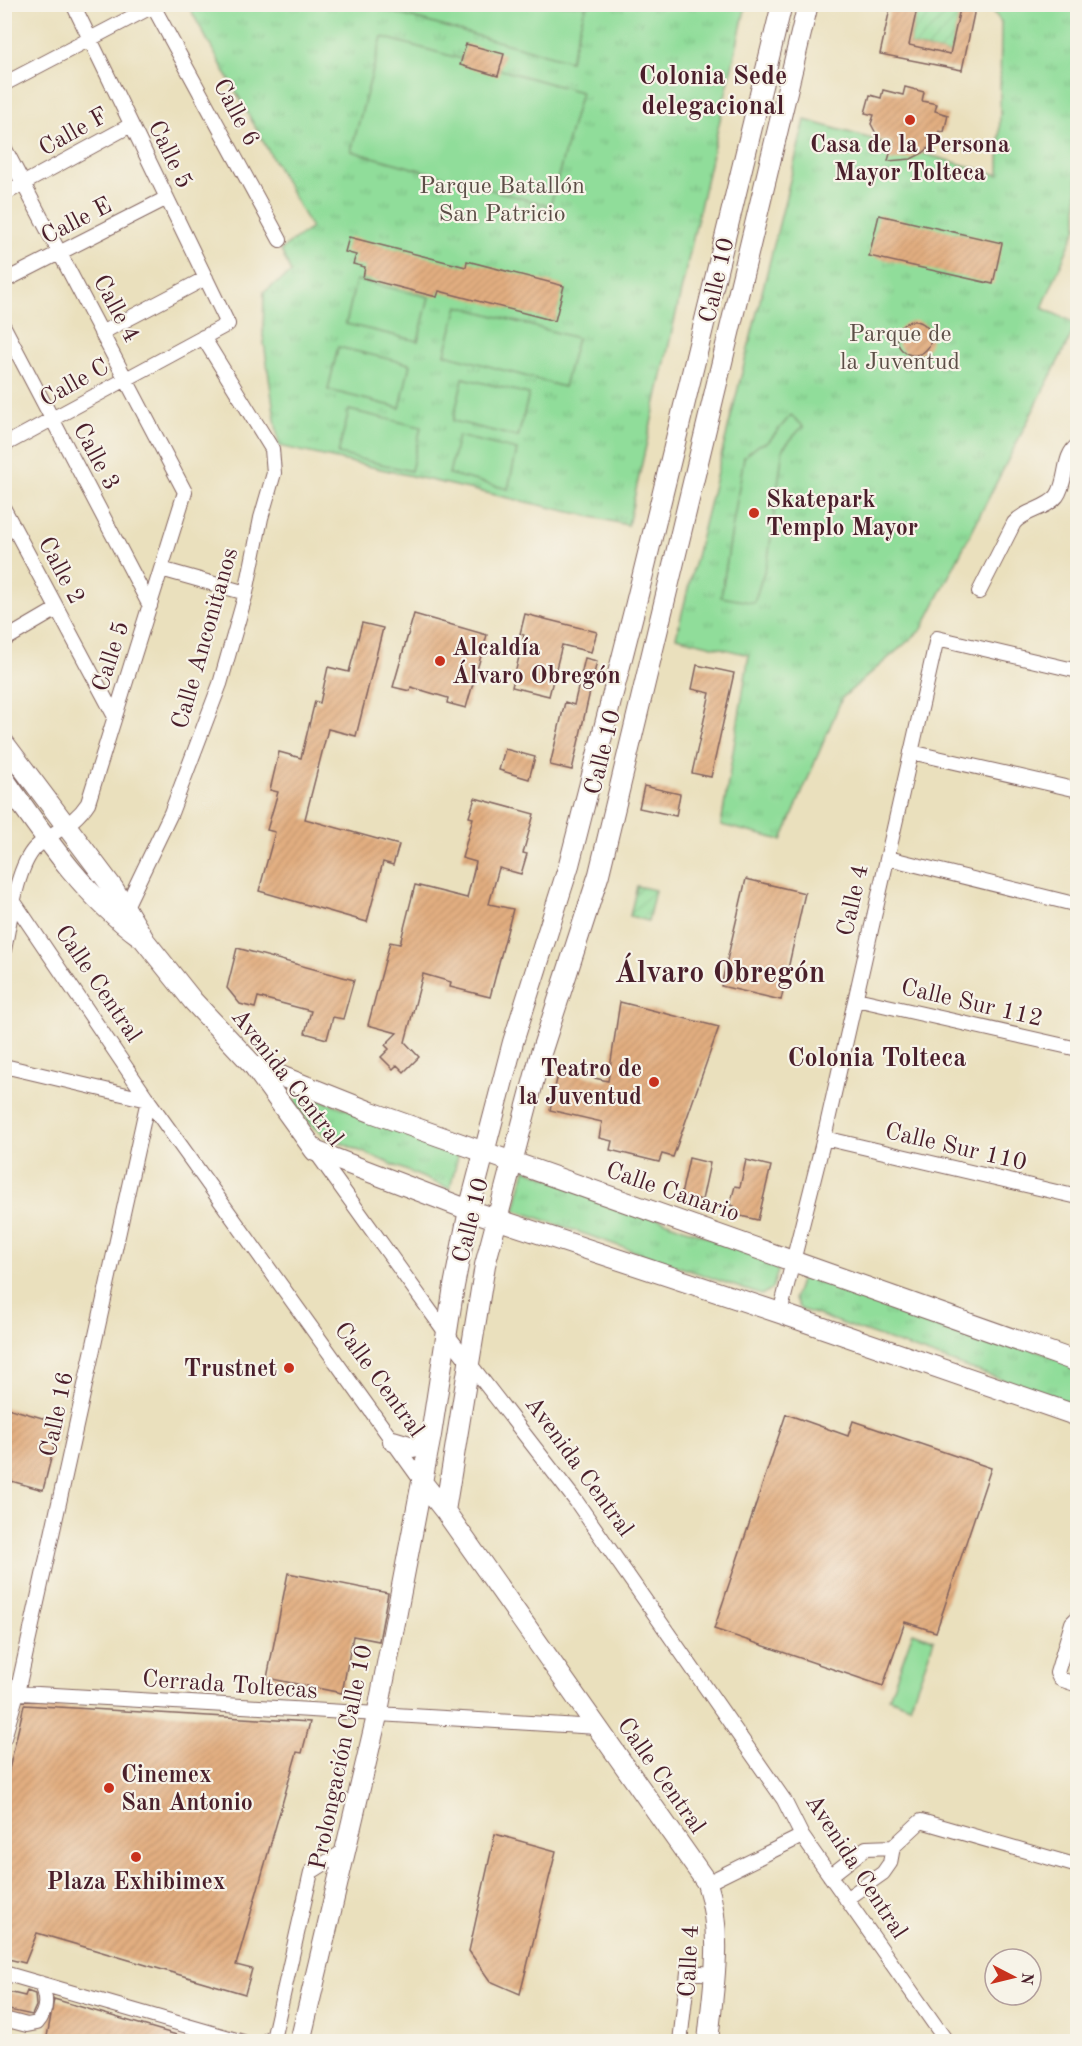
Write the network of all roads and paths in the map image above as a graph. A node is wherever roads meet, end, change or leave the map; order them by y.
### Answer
1 (73, 4) edge
2 (782, 4) edge
3 (808, 4) edge
4 (153, 6) edge
5 (90, 40) junction
6 (4, 84) edge
7 (131, 124) junction
8 (4, 147) edge
9 (23, 184) junction
10 (4, 194) edge
11 (167, 198) junction
12 (280, 240) dead end
13 (60, 254) junction
14 (206, 278) junction
15 (4, 281) edge
16 (228, 324) joint
17 (4, 327) edge
18 (102, 333) junction
19 (203, 337) junction
20 (126, 380) junction
21 (52, 419) junction
22 (4, 445) edge
23 (1077, 445) edge
24 (185, 492) joint
25 (4, 509) edge
26 (11, 536) edge
27 (161, 569) junction
28 (979, 592) dead end
29 (246, 593) junction
30 (150, 606) junction
31 (57, 609) junction
32 (4, 640) edge
33 (1077, 671) edge
34 (114, 715) junction
35 (4, 743) edge
36 (912, 752) junction
37 (4, 779) edge
38 (1077, 790) edge
39 (66, 826) junction
40 (46, 839) junction
41 (888, 858) junction
42 (14, 902) junction
43 (1077, 905) edge
44 (123, 915) junction
45 (4, 950) edge
46 (856, 999) junction
47 (1077, 1049) edge
48 (253, 1065) junction
49 (4, 1066) edge
50 (148, 1100) junction
51 (824, 1138) junction
52 (315, 1151) junction
53 (483, 1152) junction
54 (511, 1161) junction
55 (1077, 1197) edge
56 (469, 1210) junction
57 (496, 1219) junction
58 (795, 1261) junction
59 (780, 1313) junction
60 (447, 1333) junction
61 (468, 1360) junction
62 (1077, 1362) edge
63 (1077, 1416) edge
64 (431, 1435) junction
65 (393, 1442) junction
66 (422, 1482) junction
67 (446, 1511) junction
68 (1077, 1617) edge
69 (1077, 1685) edge
70 (11, 1693) edge
71 (377, 1716) junction
72 (597, 1727) junction
73 (4, 1738) edge
74 (802, 1836) junction
75 (893, 1847) junction
76 (346, 1850) junction
77 (1077, 1866) edge
78 (830, 1876) junction
79 (707, 1883) junction
80 (846, 1899) junction
81 (4, 1973) edge
82 (714, 1974) junction
83 (40, 1983) junction
84 (4, 2019) edge
85 (243, 2042) edge
86 (265, 2042) edge
87 (300, 2042) edge
88 (680, 2042) edge
89 (708, 2042) edge
90 (947, 2042) edge

1 - 5 street, Calle 5
2 - 53 street, Calle 10
3 - 54 street, Calle 10
4 - 5 street
4 - 12 street, Calle 6
5 - 6 street
5 - 7 street, Calle 5
7 - 9 street, Calle F
7 - 11 street, Calle 5
8 - 9 street, Calle 4
9 - 10 street, Calle F
9 - 13 street, Calle 4
11 - 13 street, Calle E
11 - 14 street, Calle 5
13 - 15 street, Calle E
13 - 18 street, Calle 4
14 - 16 street, Calle 5
14 - 18 street
16 - 19 street, Calle C
17 - 21 street, Calle 3
18 - 20 street, Calle 4
19 - 20 street, Calle C
19 - 29 street, Calle Anconitanos
20 - 21 street, Calle C
20 - 24 street, Calle 4
21 - 22 street, Calle C
21 - 30 street, Calle 3
23 - 28 street
24 - 27 street, Calle 5
25 - 26 street, Calle 2
26 - 31 street, Calle 2
27 - 29 street
27 - 30 street, Calle 5
29 - 44 street, Calle Anconitanos
30 - 34 street, Calle 5
31 - 32 street
31 - 34 street, Calle 2
33 - 36 street, Calle 4
34 - 39 street, Calle 5
35 - 39 street, Avenida Central
36 - 38 street
36 - 41 street, Calle 4
37 - 40 street, Avenida Central
39 - 40 street, Calle 5
39 - 44 street, Avenida Central
40 - 42 street, Calle 5
40 - 44 street, Avenida Central
41 - 43 street
41 - 46 street, Calle 4
42 - 45 street, Calle 5
42 - 50 street, Calle Central
44 - 48 street, Avenida Central
46 - 47 street, Calle Sur 112
46 - 51 street, Calle 4
48 - 52 street, Avenida Central
48 - 53 street, Calle Canario
49 - 50 street
50 - 65 street, Calle Central
50 - 70 street, Calle 16
51 - 55 street, Calle Sur 110
51 - 58 street, Calle 4
52 - 56 street
52 - 60 street, Avenida Central
53 - 54 street, Calle Canario
53 - 56 street, Calle 10
54 - 57 street, Calle 10
54 - 58 street, Calle Canario
56 - 57 street
56 - 60 street, Calle 10
57 - 59 street
57 - 61 street, Calle 10
58 - 59 street, Calle 4
58 - 62 street, Calle Canario
59 - 63 street
60 - 61 street, Avenida Central
60 - 64 street, Calle 10
61 - 67 street, Calle 10
61 - 74 street, Avenida Central
64 - 65 street
64 - 66 street, Calle 10
65 - 66 street, Calle Central
66 - 67 street, Calle Central
66 - 71 street, Prolongación Calle 10
67 - 72 street, Calle Central
68 - 69 street
70 - 71 street, Cerrada Toltecas
70 - 73 street, Calle 16
71 - 72 street, Cerrada Toltecas
71 - 76 street, Prolongación Calle 10
72 - 79 street, Calle Central
74 - 78 street, Avenida Central
74 - 79 street
75 - 77 street
75 - 78 street
75 - 80 street
76 - 86 street
76 - 87 street, Prolongación Calle 10
78 - 80 street, Avenida Central
79 - 82 street, Calle 4
80 - 90 street, Avenida Central
81 - 83 street
82 - 88 street
82 - 89 street, Calle 4
83 - 84 street
83 - 85 street

